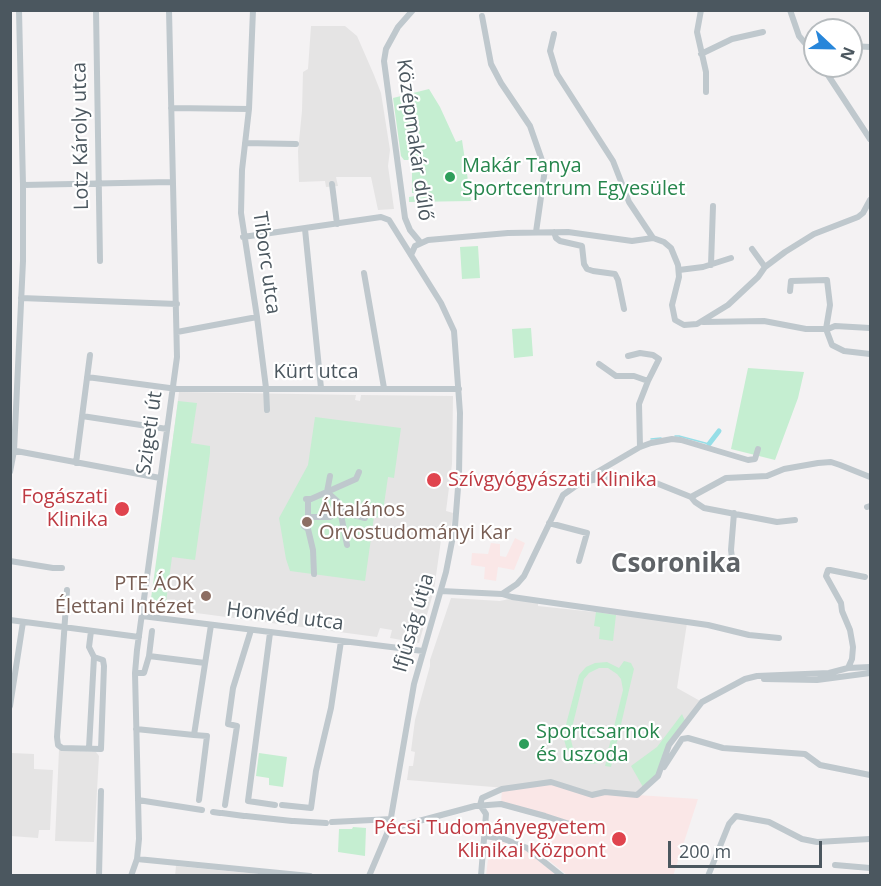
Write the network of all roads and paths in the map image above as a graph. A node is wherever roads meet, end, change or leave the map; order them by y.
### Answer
1 (19, 10) edge
2 (96, 10) edge
3 (169, 10) edge
4 (253, 10) edge
5 (413, 10) edge
6 (701, 10) edge
7 (790, 10) edge
8 (482, 16) dead end
9 (763, 32) dead end
10 (554, 34) dead end
11 (803, 41) edge
12 (701, 54) junction
13 (830, 78) edge
14 (706, 92) dead end
15 (171, 108) junction
16 (249, 109) junction
17 (870, 139) edge
18 (245, 143) junction
19 (296, 144) dead end
20 (171, 182) junction
21 (333, 184) dead end
22 (23, 185) junction
23 (99, 185) junction
24 (870, 200) edge
25 (713, 206) dead end
26 (337, 224) junction
27 (305, 230) junction
28 (536, 232) junction
29 (554, 232) junction
30 (243, 237) junction
31 (653, 238) junction
32 (420, 242) junction
33 (752, 249) dead end
34 (411, 255) junction
35 (731, 258) dead end
36 (100, 261) dead end
37 (711, 265) junction
38 (765, 267) junction
39 (679, 270) junction
40 (364, 273) dead end
41 (790, 291) dead end
42 (21, 298) junction
43 (177, 304) junction
44 (624, 309) dead end
45 (257, 317) junction
46 (703, 322) junction
47 (870, 328) edge
48 (826, 329) junction
49 (177, 332) junction
50 (870, 354) edge
51 (90, 355) dead end
52 (628, 356) dead end
53 (599, 364) dead end
54 (87, 376) junction
55 (648, 381) junction
56 (321, 387) junction
57 (266, 388) junction
58 (384, 388) junction
59 (174, 389) junction
60 (459, 389) junction
61 (267, 410) dead end
62 (82, 416) junction
63 (167, 429) junction
64 (640, 447) junction
65 (758, 449) dead end
66 (12, 450) edge
67 (76, 463) junction
68 (359, 471) dead end
69 (10, 472) edge
70 (146, 475) junction
71 (330, 476) dead end
72 (870, 477) edge
73 (160, 478) junction
74 (579, 483) junction
75 (159, 489) junction
76 (330, 491) junction
77 (691, 497) junction
78 (340, 511) junction
79 (734, 513) junction
80 (309, 517) junction
81 (366, 518) dead end
82 (795, 520) dead end
83 (549, 523) junction
84 (347, 545) dead end
85 (10, 561) edge
86 (579, 561) dead end
87 (733, 566) dead end
88 (62, 568) dead end
89 (314, 574) dead end
90 (865, 577) dead end
91 (510, 589) junction
92 (67, 590) dead end
93 (441, 591) junction
94 (502, 594) junction
95 (512, 597) junction
96 (142, 616) junction
97 (10, 620) edge
98 (23, 622) junction
99 (210, 625) junction
100 (63, 628) junction
101 (251, 630) junction
102 (91, 631) junction
103 (152, 631) dead end
104 (270, 633) junction
105 (139, 637) junction
106 (779, 638) dead end
107 (341, 641) junction
108 (423, 651) junction
109 (148, 656) junction
110 (94, 657) junction
111 (205, 663) junction
112 (870, 667) edge
113 (848, 668) junction
114 (135, 673) junction
115 (870, 674) edge
116 (745, 679) junction
117 (10, 706) edge
118 (136, 729) junction
119 (194, 735) junction
120 (88, 748) junction
121 (870, 775) edge
122 (658, 776) junction
123 (101, 790) dead end
124 (138, 800) junction
125 (199, 800) dead end
126 (225, 805) dead end
127 (480, 805) junction
128 (392, 819) junction
129 (389, 829) junction
130 (588, 830) dead end
131 (485, 836) junction
132 (870, 838) edge
133 (137, 859) junction
134 (835, 865) dead end
135 (870, 868) edge
136 (99, 876) edge
137 (131, 876) edge
138 (310, 876) edge
139 (369, 876) edge
140 (481, 876) edge
141 (562, 876) edge
142 (708, 876) edge

1 - 22 street
2 - 23 street, Lotz Károly utca
3 - 15 street, Szigeti út
4 - 16 street, Tiborc utca
5 - 32 street, Középmakár dűlő
6 - 12 street
7 - 11 street
8 - 28 street
9 - 12 street
10 - 31 street
12 - 14 street
13 - 17 street
15 - 16 street
15 - 20 street, Szigeti út
16 - 18 street, Tiborc utca
18 - 19 street
18 - 30 street, Tiborc utca
20 - 23 street
20 - 43 street, Szigeti út
21 - 26 street
22 - 23 street
22 - 42 street
23 - 36 street, Lotz Károly utca
24 - 38 street
25 - 37 street
26 - 27 street
26 - 34 street, Ifjúság útja
27 - 30 street
27 - 56 street
28 - 29 street
28 - 32 street
29 - 31 street
29 - 44 street
30 - 45 street, Tiborc utca
31 - 39 street
32 - 34 street
33 - 38 street
34 - 60 street, Ifjúság útja
35 - 37 street
37 - 39 street
38 - 46 street
39 - 46 street
40 - 58 street
41 - 48 street
42 - 43 street
42 - 66 street
43 - 49 street, Szigeti út
45 - 49 street
45 - 57 street, Tiborc utca
46 - 48 street
47 - 48 street
48 - 50 street
49 - 59 street, Szigeti út
51 - 54 street
52 - 55 street
53 - 55 street
54 - 59 street, Kürt utca
54 - 62 street
55 - 64 street
56 - 57 street, Kürt utca
56 - 58 street, Kürt utca
57 - 59 street, Kürt utca
57 - 61 street, Tiborc utca
58 - 60 street, Kürt utca
59 - 63 street, Szigeti út
60 - 93 street, Ifjúság útja
62 - 63 street
62 - 67 street
63 - 73 street, Szigeti út
64 - 65 street
64 - 74 street
66 - 67 street
66 - 69 street
67 - 70 street
68 - 76 street
70 - 73 street
70 - 75 street
71 - 76 street
72 - 77 street
73 - 75 street, Szigeti út
74 - 77 street
74 - 83 street
75 - 96 street, Szigeti út
76 - 78 street
76 - 80 street
77 - 79 street
78 - 80 street
78 - 81 street
78 - 84 street
79 - 82 street
79 - 87 street
80 - 89 street
83 - 86 street
83 - 91 street
85 - 88 street
90 - 113 street
91 - 94 street
91 - 95 street
92 - 100 street
93 - 94 street
93 - 108 street, Ifjúság útja
94 - 95 street
95 - 106 street
96 - 99 street, Honvéd utca
96 - 105 street, Szigeti út
97 - 98 street
98 - 100 street
98 - 117 street
99 - 101 street, Honvéd utca
99 - 111 street
100 - 102 street
100 - 120 street
101 - 104 street, Honvéd utca
101 - 126 street
102 - 105 street
102 - 110 street
103 - 109 street
104 - 107 street, Honvéd utca
104 - 107 street
105 - 114 street, Szigeti út
107 - 108 street, Honvéd utca
108 - 128 street, Ifjúság útja
109 - 111 street
109 - 114 street
110 - 120 street
110 - 120 street
111 - 119 street
112 - 113 street
113 - 116 street
114 - 118 street, Szigeti út
115 - 116 street
116 - 122 street
118 - 119 street
118 - 124 street, Szigeti út
119 - 125 street
121 - 122 street
122 - 127 street
123 - 136 street
124 - 128 street
124 - 133 street, Szigeti út
127 - 129 street
127 - 130 street
127 - 131 street
128 - 129 street, Ifjúság útja
129 - 139 street, Ifjúság útja
131 - 140 street
131 - 141 street
132 - 142 street
133 - 137 street, Szigeti út
133 - 138 street
134 - 135 street

